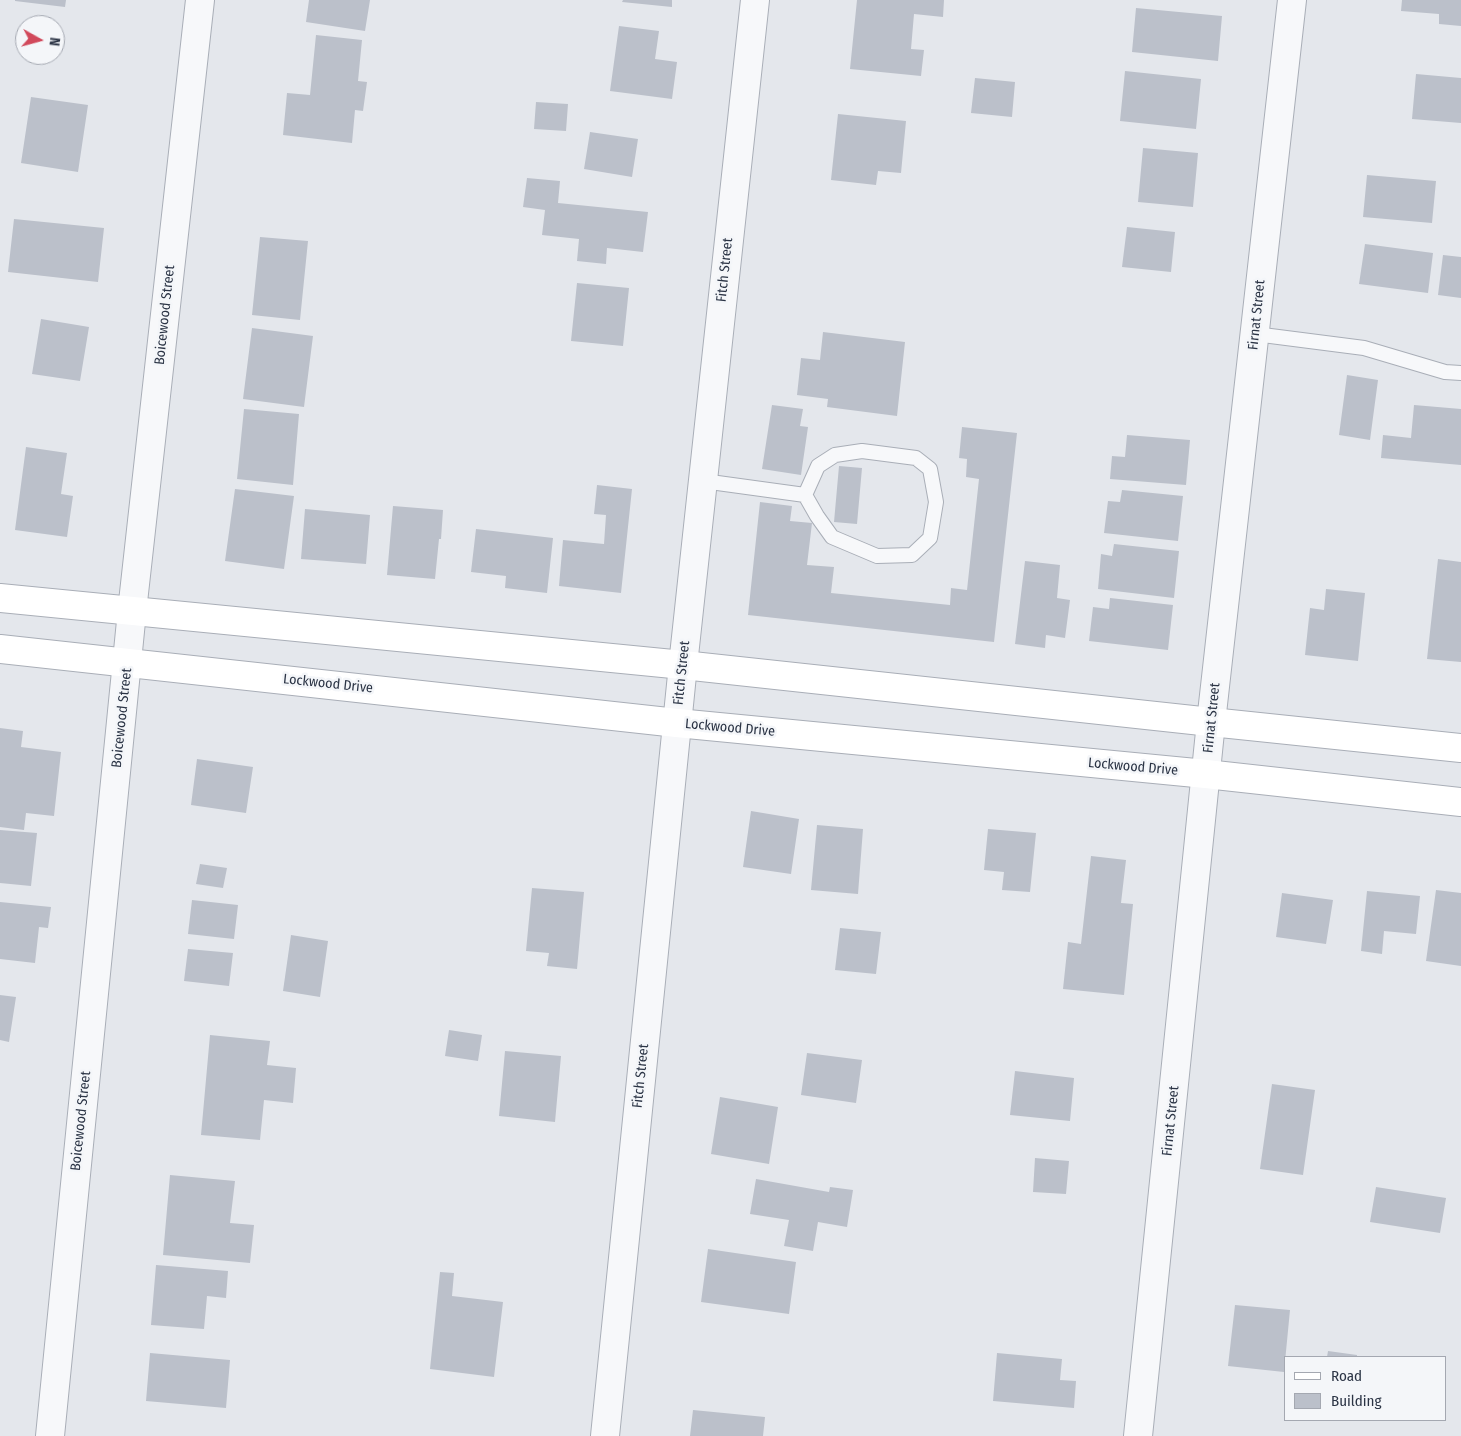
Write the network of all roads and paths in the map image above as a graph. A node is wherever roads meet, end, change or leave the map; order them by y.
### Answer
1 (200, 0) edge
2 (755, 0) edge
3 (1292, 0) edge
4 (1255, 334) junction
5 (1461, 373) edge
6 (703, 481) junction
7 (804, 495) junction
8 (0, 598) edge
9 (132, 611) junction
10 (0, 649) edge
11 (127, 662) junction
12 (683, 665) junction
13 (1211, 722) junction
14 (677, 723) junction
15 (1461, 748) edge
16 (1206, 774) junction
17 (1461, 802) edge
18 (50, 1436) edge
19 (605, 1436) edge
20 (1138, 1436) edge

1 - 9 street, Boicewood Street
2 - 6 street, Fitch Street
3 - 4 street, Firnat Street
4 - 5 lane
4 - 13 street, Firnat Street
6 - 7 lane
6 - 12 street, Fitch Street
7 - 7 lane
8 - 9 main road
9 - 11 street, Boicewood Street
9 - 12 main road
10 - 11 main road, Lockwood Drive
11 - 14 main road, Lockwood Drive
11 - 18 street, Boicewood Street
12 - 13 main road
12 - 14 street, Fitch Street
13 - 15 main road
13 - 16 street, Firnat Street
14 - 16 main road, Lockwood Drive
14 - 19 street, Fitch Street
16 - 17 main road, Lockwood Drive
16 - 20 street, Firnat Street

